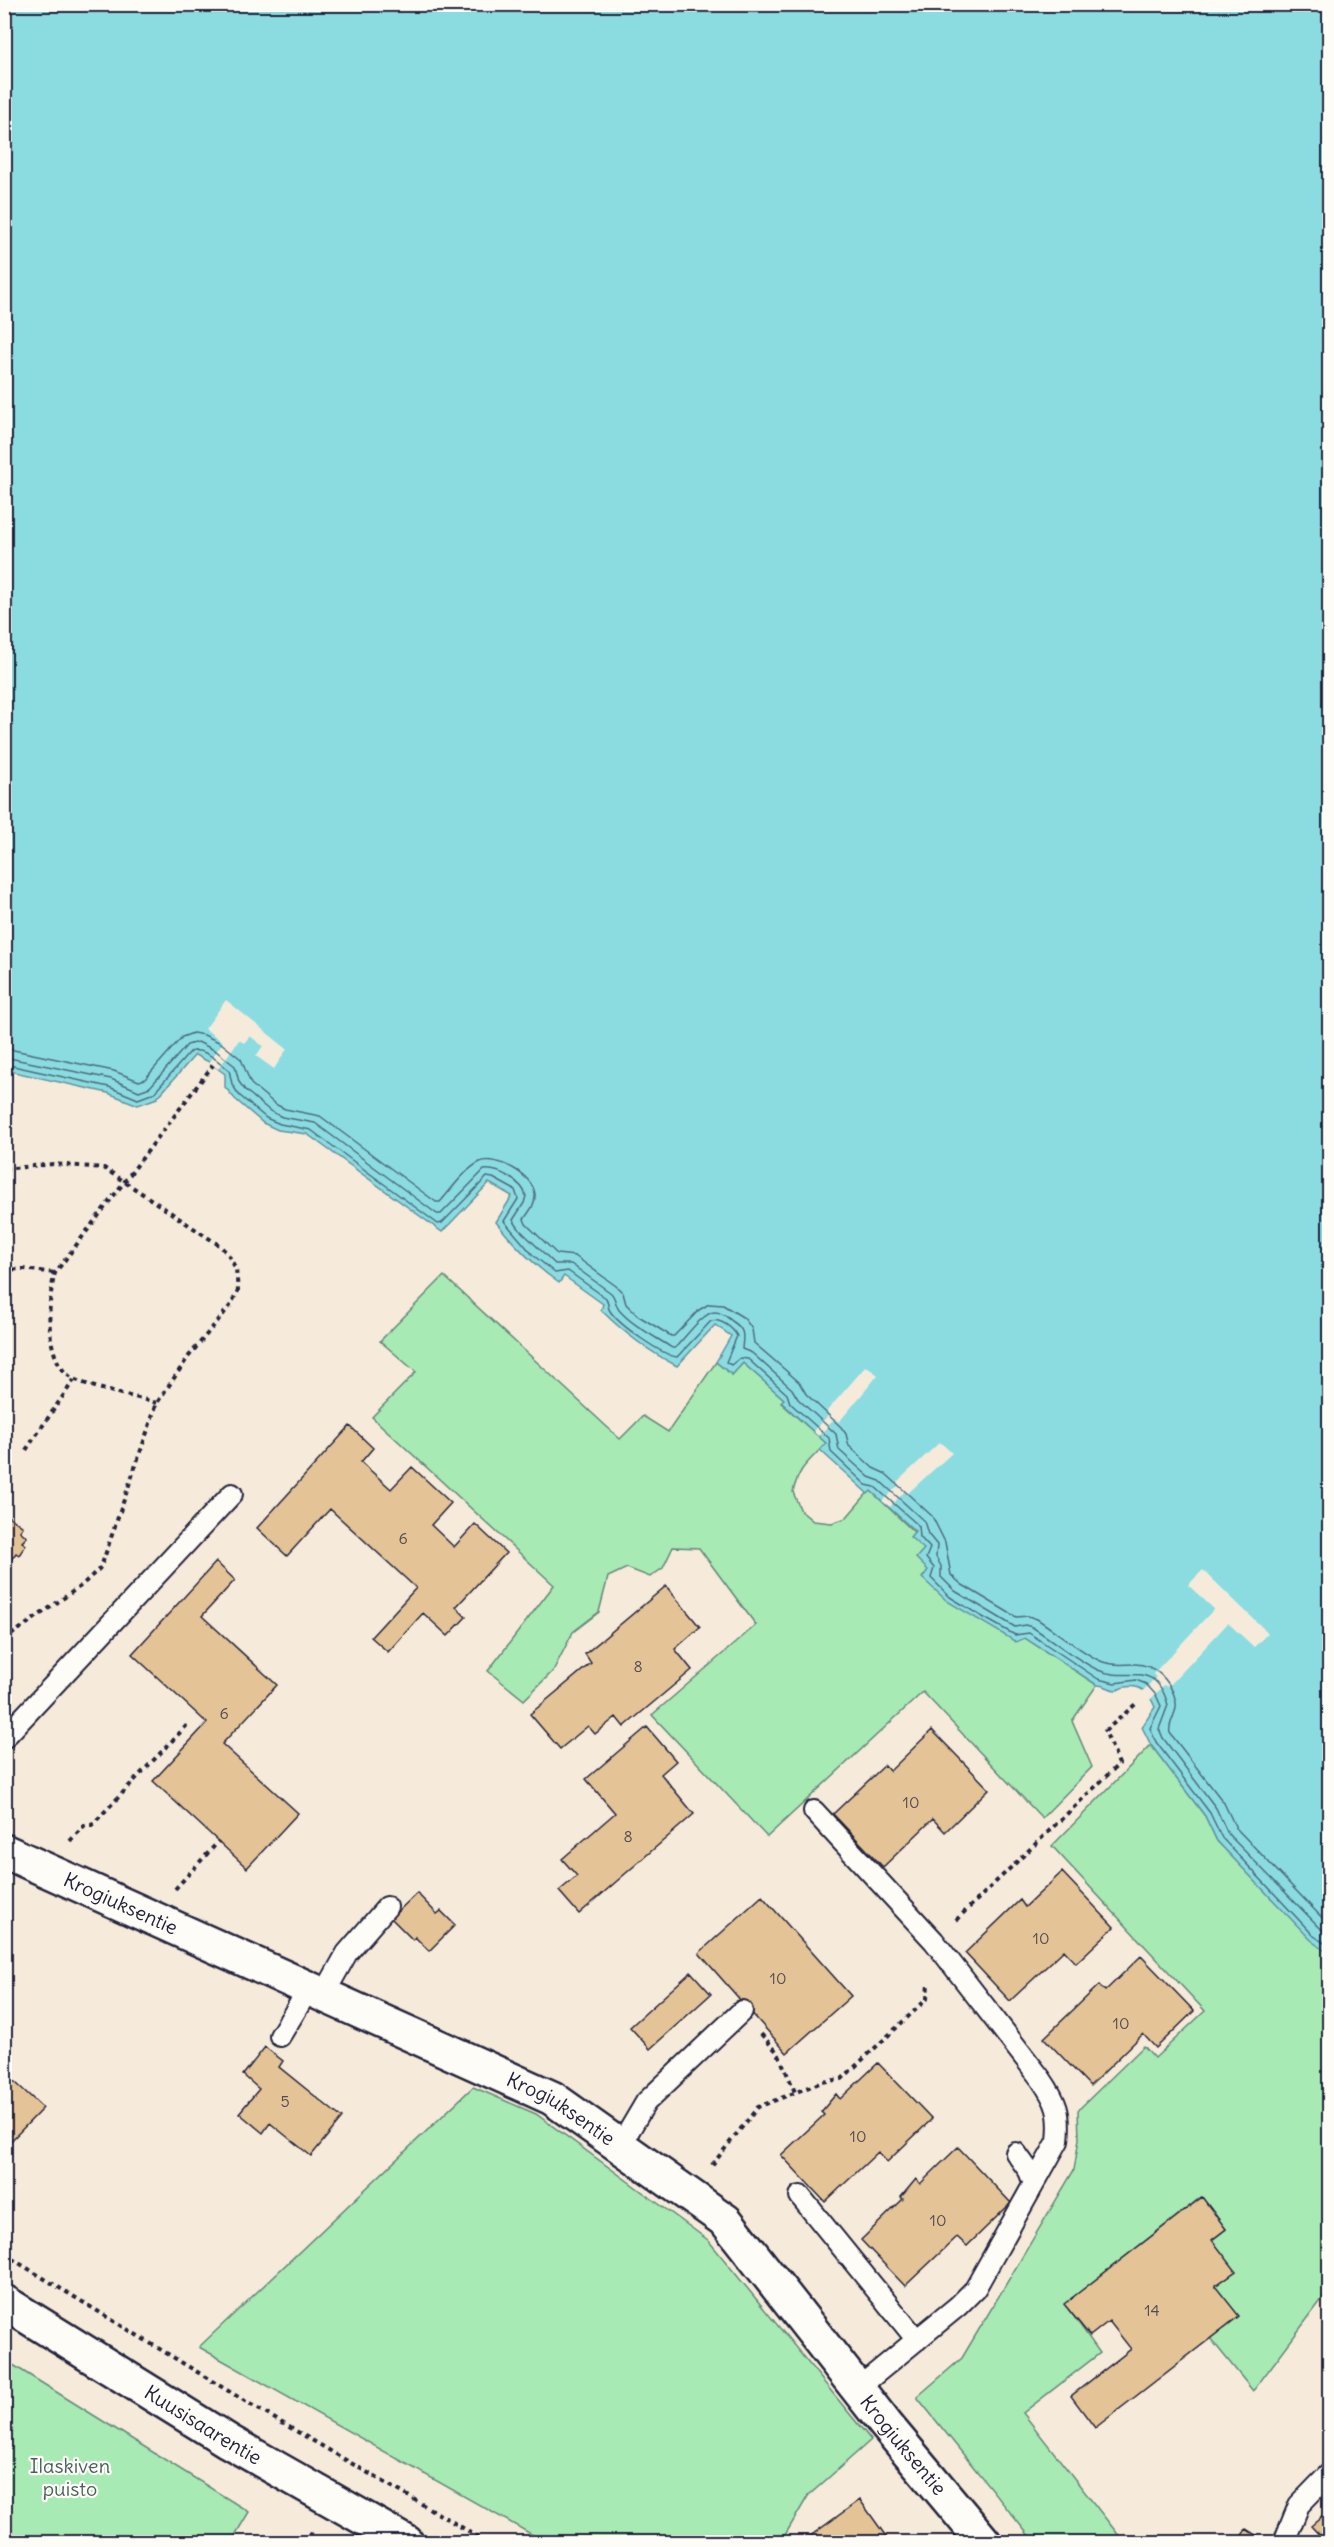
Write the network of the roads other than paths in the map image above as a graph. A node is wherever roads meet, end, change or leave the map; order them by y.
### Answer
1 (232, 1494) dead end
2 (4, 1738) edge
3 (814, 1811) dead end
4 (4, 1851) edge
5 (387, 1907) dead end
6 (317, 1991) junction
7 (742, 2011) road end
8 (280, 2036) dead end
9 (620, 2146) junction
10 (1016, 2153) dead end
11 (1034, 2184) junction
12 (800, 2196) dead end
13 (4, 2302) edge
14 (917, 2340) junction
15 (858, 2388) junction
16 (1329, 2473) edge
17 (406, 2542) edge
18 (984, 2542) edge
19 (1284, 2542) edge

1 - 2 lane
3 - 11 lane
4 - 6 street, Krogiuksentie
5 - 6 lane
6 - 8 lane
6 - 9 street, Krogiuksentie
7 - 9 lane
9 - 15 street, Krogiuksentie
10 - 11 lane
11 - 14 lane
12 - 14 lane
13 - 17 street, Kuusisaarentie
14 - 15 lane
15 - 18 street, Krogiuksentie
16 - 19 lane

